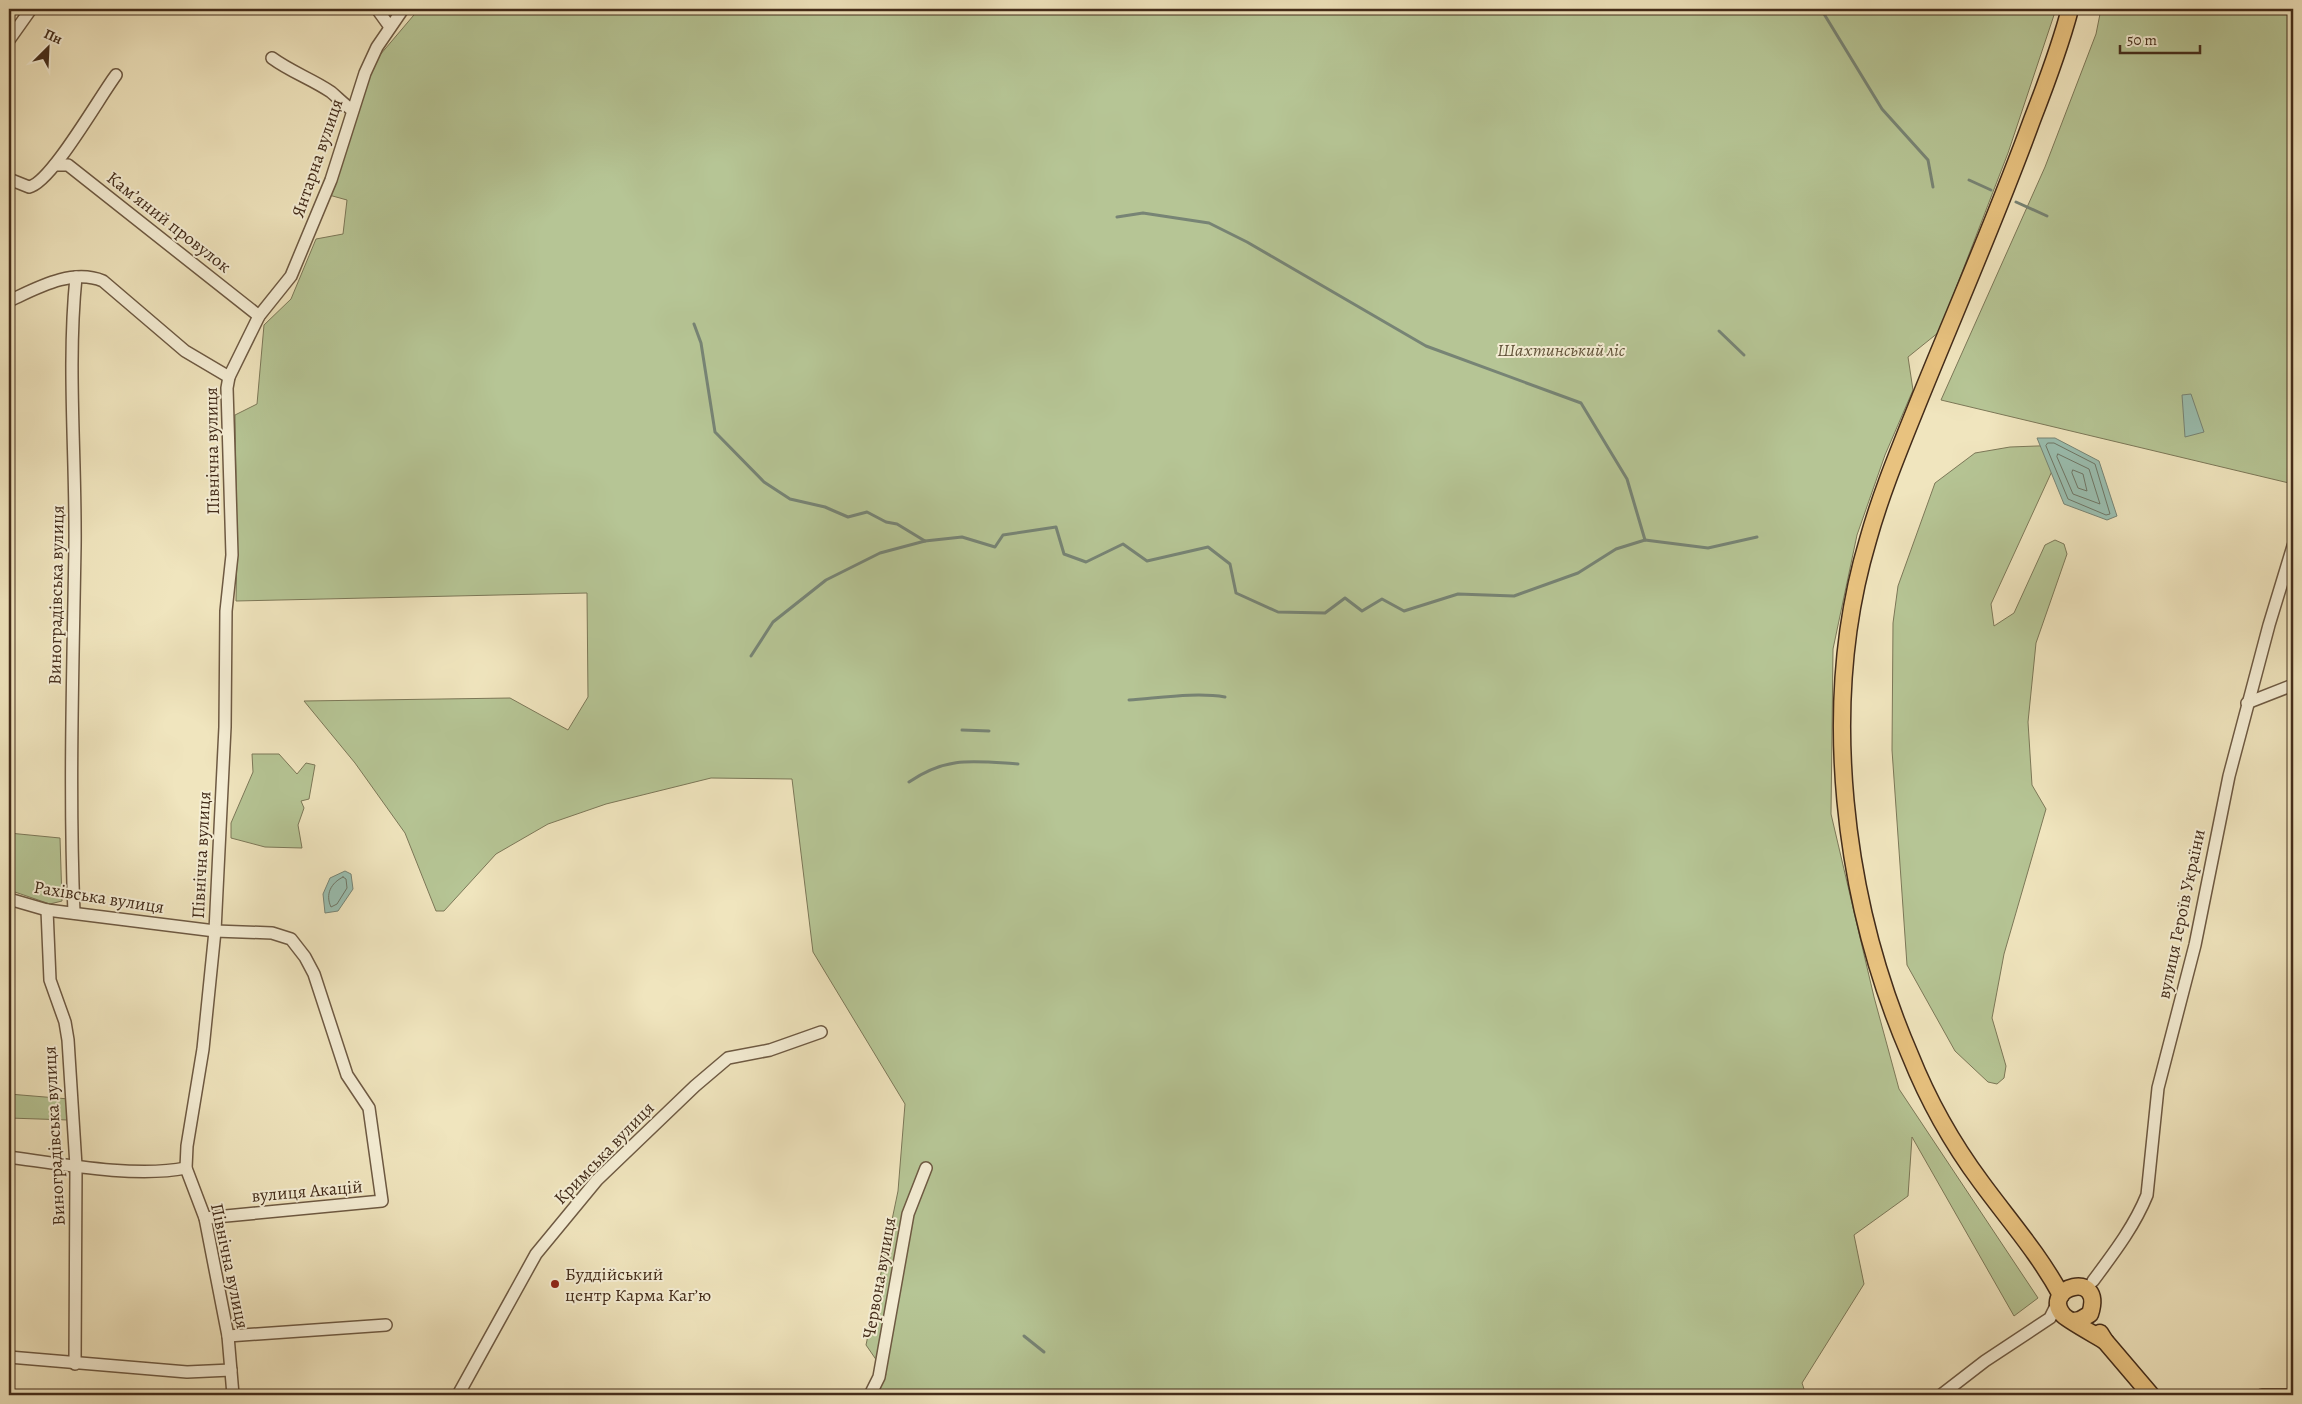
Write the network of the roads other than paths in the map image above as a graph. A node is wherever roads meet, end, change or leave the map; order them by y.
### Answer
1 (32, 9) edge
2 (377, 9) edge
3 (403, 9) edge
4 (2070, 9) edge
5 (390, 27) junction
6 (9, 40) edge
7 (272, 58) dead end
8 (116, 74) dead end
9 (352, 110) junction
10 (55, 165) junction
11 (9, 179) edge
12 (76, 277) junction
13 (9, 301) edge
14 (259, 316) junction
15 (229, 376) junction
16 (2293, 546) edge
17 (2293, 685) edge
18 (2247, 703) junction
19 (9, 898) edge
20 (47, 910) junction
21 (74, 913) junction
22 (215, 931) junction
23 (821, 1032) dead end
24 (9, 1157) edge
25 (76, 1166) junction
26 (186, 1168) junction
27 (926, 1168) dead end
28 (382, 1201) joint
29 (205, 1218) junction
30 (2093, 1281) junction
31 (2066, 1292) junction
32 (2092, 1308) junction
33 (2063, 1319) junction
34 (386, 1325) dead end
35 (228, 1336) junction
36 (2105, 1341) junction
37 (9, 1357) edge
38 (75, 1364) junction
39 (231, 1370) junction
40 (233, 1395) edge
41 (458, 1395) edge
42 (870, 1395) edge
43 (1941, 1395) edge
44 (2150, 1395) edge
45 (2262, 1395) edge
46 (2293, 1395) edge

1 - 6 street
2 - 5 street
3 - 5 street, Янтарна вулиця
4 - 31 highway
5 - 9 street, Янтарна вулиця
7 - 9 street
8 - 10 street
9 - 14 street, Янтарна вулиця
10 - 11 street
10 - 14 street, Камʼяний провулок
12 - 13 street
12 - 15 street
12 - 21 street, Виноградівська вулиця
14 - 15 street, Північна вулиця
15 - 22 street, Північна вулиця
16 - 18 street, вулиця Героїв України
17 - 18 street
18 - 30 street, вулиця Героїв України
19 - 20 street, Рахівська вулиця
20 - 21 street, Рахівська вулиця
20 - 25 street, Виноградівська вулиця
21 - 22 street, Рахівська вулиця
22 - 26 street, Північна вулиця
22 - 28 street, Рахівська вулиця
23 - 41 street, Кримська вулиця
24 - 25 street
25 - 26 street
25 - 38 street, Виноградівська вулиця
26 - 29 street, Північна вулиця
27 - 42 street, Червона вулиця
28 - 29 street, вулиця Акацій
29 - 35 street, Північна вулиця
30 - 31 street
30 - 32 street
31 - 32 highway
31 - 33 highway
32 - 33 highway
32 - 36 highway
33 - 36 highway
33 - 43 street
34 - 35 street
35 - 39 street, Північна вулиця
36 - 44 highway
37 - 38 street
38 - 39 street
39 - 40 street, Північна вулиця
45 - 46 street

